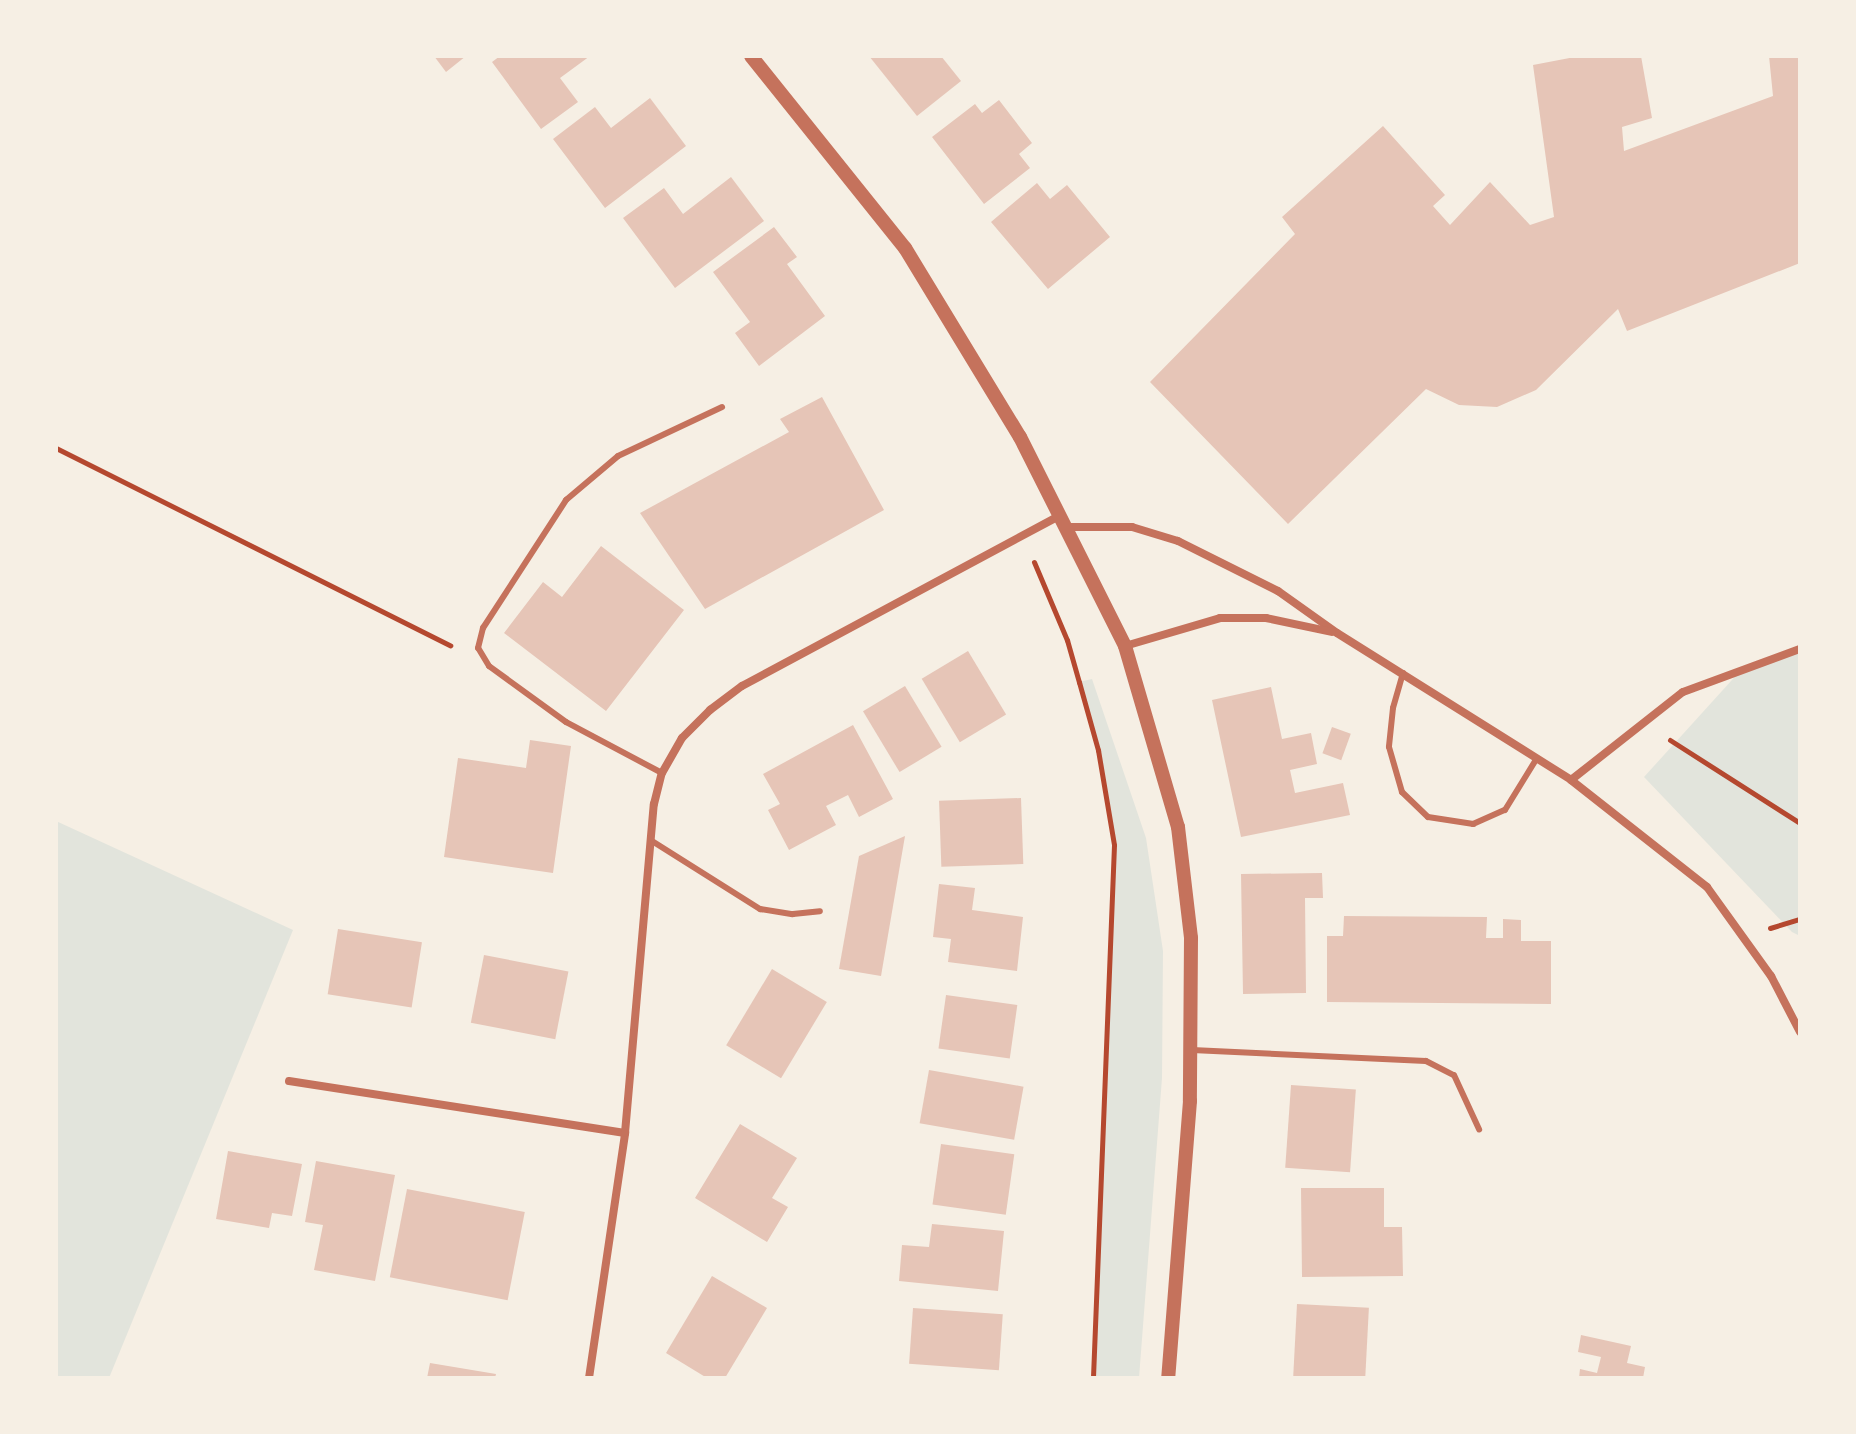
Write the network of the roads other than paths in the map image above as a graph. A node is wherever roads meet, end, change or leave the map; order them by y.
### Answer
1 (751, 56) edge
2 (722, 407) dead end
3 (1062, 522) junction
4 (1337, 633) junction
5 (1125, 646) junction
6 (1800, 649) edge
7 (1403, 673) junction
8 (1537, 758) junction
9 (662, 773) junction
10 (1571, 780) junction
11 (652, 841) junction
12 (820, 911) dead end
13 (1800, 1032) edge
14 (1191, 1050) junction
15 (289, 1081) dead end
16 (1479, 1129) dead end
17 (625, 1133) junction
18 (589, 1378) edge
19 (1168, 1378) edge

1 - 3 street
2 - 9 lane
3 - 4 street
3 - 5 street
3 - 9 street
4 - 5 street
4 - 7 street
5 - 14 street
6 - 10 street
7 - 8 street
7 - 8 lane
8 - 10 street
9 - 11 street
10 - 13 street
11 - 12 lane
11 - 17 street
14 - 16 lane
14 - 19 street
15 - 17 street
17 - 18 street

